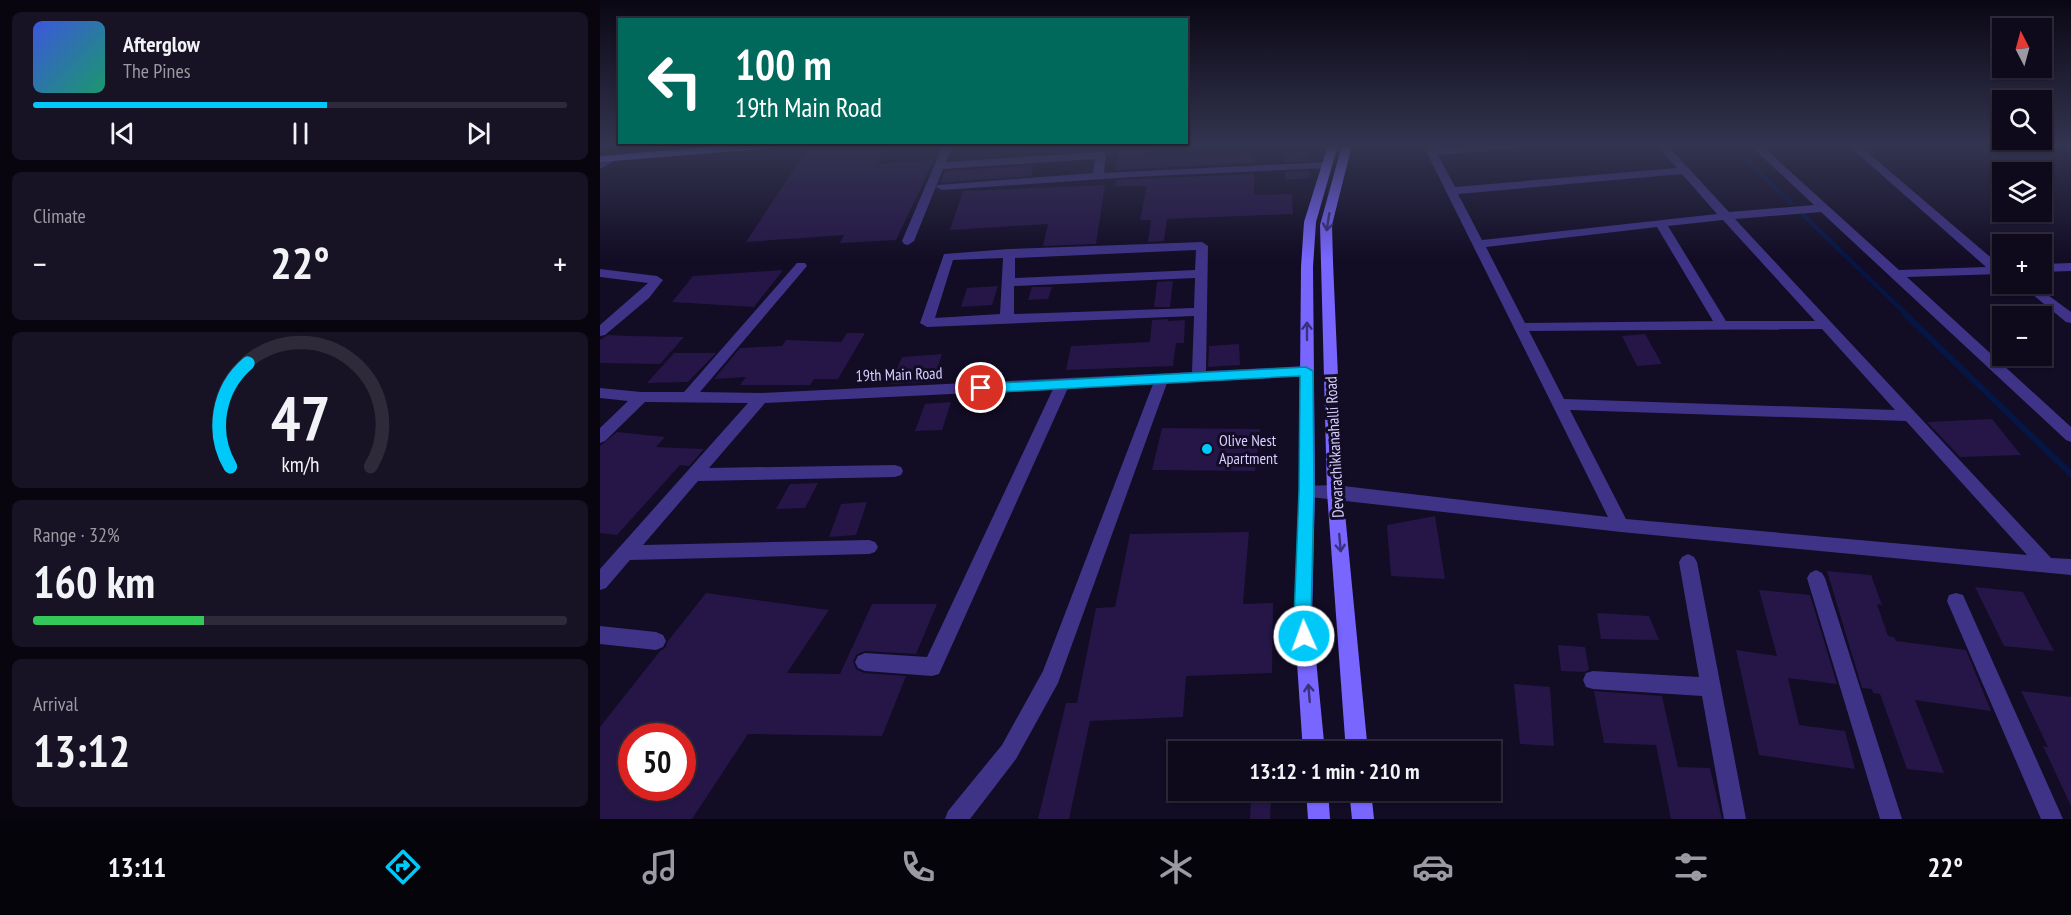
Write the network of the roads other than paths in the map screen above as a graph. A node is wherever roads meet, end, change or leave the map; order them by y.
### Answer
1 (932, 183) edge
2 (996, 183) edge
3 (1322, 183) edge
4 (1337, 183) edge
5 (1448, 183) edge
6 (1542, 183) edge
7 (1695, 183) edge
8 (1797, 183) edge
9 (1897, 183) edge
10 (942, 187) dead end
11 (1452, 191) junction
12 (1824, 208) junction
13 (1726, 216) junction
14 (1661, 224) junction
15 (908, 241) dead end
16 (1480, 244) junction
17 (1009, 253) junction
18 (1992, 263) edge
19 (801, 266) dead end
20 (2071, 267) edge
21 (2052, 268) edge
22 (1992, 270) edge
23 (600, 273) edge
24 (1201, 274) junction
25 (1896, 274) junction
26 (1008, 282) junction
27 (2039, 294) edge
28 (1200, 312) junction
29 (1007, 318) junction
30 (2071, 319) edge
31 (1722, 326) junction
32 (1827, 326) junction
33 (1522, 327) junction
34 (600, 332) edge
35 (1306, 371) junction
36 (1199, 376) junction
37 (1162, 378) junction
38 (1062, 385) junction
39 (600, 393) edge
40 (641, 397) junction
41 (688, 397) junction
42 (760, 398) junction
43 (1561, 404) junction
44 (1910, 416) junction
45 (2071, 436) edge
46 (600, 437) edge
47 (895, 471) dead end
48 (693, 476) junction
49 (1306, 491) junction
50 (1335, 492) junction
51 (1621, 525) junction
52 (869, 548) dead end
53 (625, 554) junction
54 (1688, 562) dead end
55 (2047, 565) junction
56 (2071, 567) edge
57 (1816, 578) dead end
58 (600, 582) edge
59 (1956, 601) dead end
60 (600, 635) edge
61 (656, 641) dead end
62 (865, 662) dead end
63 (1593, 680) dead end
64 (1711, 687) junction
65 (1313, 741) edge
66 (1356, 741) edge
67 (1318, 801) edge
68 (1361, 801) edge
69 (956, 819) edge
70 (1319, 819) edge
71 (1363, 819) edge
72 (1735, 819) edge
73 (1891, 819) edge
74 (2052, 819) edge

1 - 15 street
2 - 10 street
35 -> 3 main road, Devarachikkanahalli Road
4 -> 50 main road, Devarachikkanahalli Road
5 - 11 street
6 - 11 street
7 - 13 street
8 - 12 street
9 - 18 street
11 - 16 street
12 - 13 street
12 - 25 street
13 - 14 street
13 - 32 street
14 - 16 street
14 - 31 street
16 - 33 street
17 - 24 street
17 - 26 street
17 - 29 street
19 - 41 street
20 - 21 street
22 - 25 street
23 - 34 street
24 - 26 street
24 - 28 street
25 - 45 street
26 - 29 street
27 - 30 street
28 - 29 street
28 - 36 street
31 - 32 street
31 - 33 street
32 - 44 street
33 - 43 street
35 - 36 street, 19th Main Road
35 - 49 main road, Devarachikkanahalli Road
36 - 37 street, 19th Main Road
37 - 38 street, 19th Main Road
37 - 69 street
38 - 42 street, 19th Main Road
38 - 62 street
39 - 40 street, 19th Main Road
40 - 41 street, 19th Main Road
40 - 46 street
41 - 42 street, 19th Main Road
42 - 48 street
43 - 44 street
43 - 51 street
44 - 55 street
47 - 48 street
48 - 53 street
49 - 50 street
65 -> 49 main road, Devarachikkanahalli Road
50 - 51 street
50 -> 66 main road, Devarachikkanahalli Road
51 - 55 street
52 - 53 street
53 - 58 street
54 - 64 street
55 - 56 street
57 - 73 street
59 - 74 street
60 - 61 street
63 - 64 street
64 - 72 street
67 - 70 main road
68 - 71 main road

